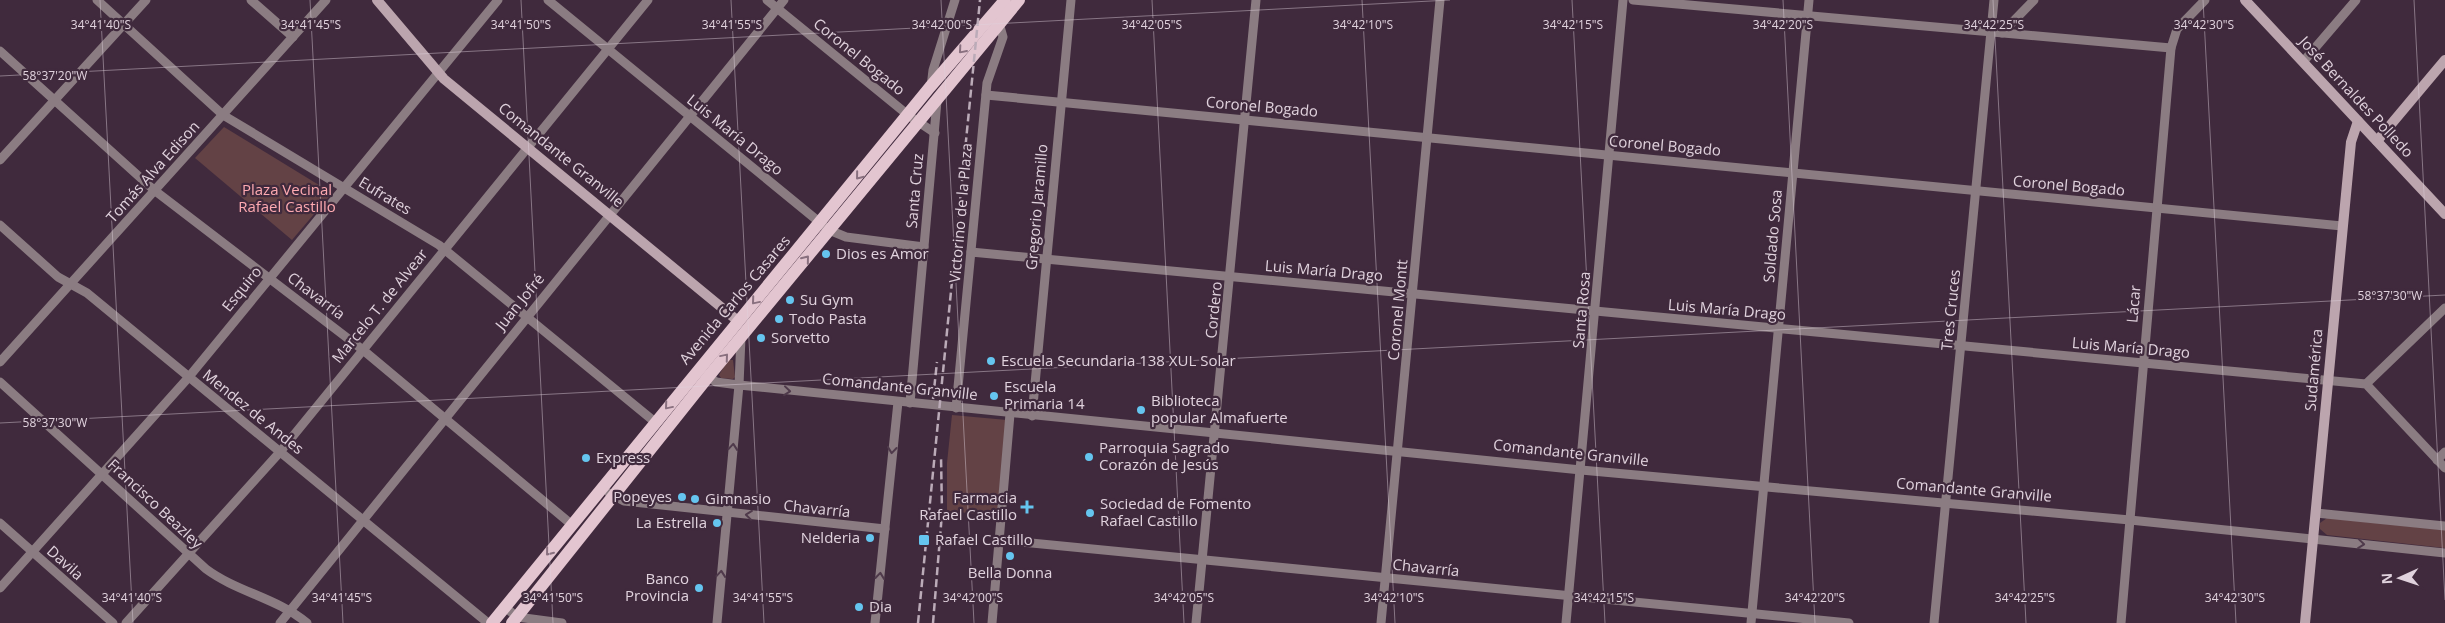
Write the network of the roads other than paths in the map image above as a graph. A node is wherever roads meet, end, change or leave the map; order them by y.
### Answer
1 (97, 0) edge
2 (146, 0) edge
3 (251, 0) edge
4 (326, 0) edge
5 (377, 0) edge
6 (498, 0) edge
7 (548, 0) edge
8 (648, 0) edge
9 (767, 0) edge
10 (784, 0) edge
11 (955, 0) edge
12 (1005, 0) edge
13 (1019, 0) edge
14 (1071, 0) edge
15 (1256, 0) edge
16 (1440, 0) edge
17 (1623, 0) edge
18 (1633, 0) edge
19 (1809, 0) edge
20 (1994, 0) edge
21 (2034, 0) edge
22 (2205, 0) edge
23 (2245, 0) edge
24 (2356, 0) edge
25 (778, 8) junction
26 (1808, 15) junction
27 (999, 23) junction
28 (124, 24) junction
29 (1991, 32) junction
30 (2002, 33) junction
31 (293, 37) junction
32 (2171, 48) junction
33 (607, 49) junction
34 (0, 51) edge
35 (2445, 60) edge
36 (2303, 62) junction
37 (438, 73) junction
38 (930, 87) junction
39 (986, 95) junction
40 (54, 100) junction
41 (937, 101) junction
42 (1060, 103) junction
43 (223, 115) junction
44 (690, 116) junction
45 (913, 118) junction
46 (1245, 120) junction
47 (2358, 121) junction
48 (934, 132) junction
49 (1427, 136) junction
50 (2376, 141) junction
51 (527, 147) junction
52 (1609, 155) junction
53 (0, 160) edge
54 (1793, 172) junction
55 (343, 187) junction
56 (154, 190) junction
57 (1976, 191) junction
58 (2158, 208) junction
59 (2445, 214) edge
60 (610, 215) junction
61 (0, 225) edge
62 (824, 226) junction
63 (2342, 226) junction
64 (924, 247) junction
65 (444, 249) junction
66 (971, 252) junction
67 (1046, 258) junction
68 (1231, 277) junction
69 (269, 278) junction
70 (70, 285) junction
71 (1414, 293) junction
72 (2445, 308) edge
73 (1595, 312) junction
74 (527, 316) junction
75 (738, 321) junction
76 (1779, 328) junction
77 (741, 336) junction
78 (1961, 346) junction
79 (363, 350) junction
80 (0, 362) edge
81 (2142, 364) junction
82 (704, 373) junction
83 (188, 378) junction
84 (2329, 380) junction
85 (0, 382) edge
86 (2366, 384) junction
87 (739, 385) junction
88 (898, 402) junction
89 (910, 403) junction
90 (956, 408) junction
91 (1010, 414) junction
92 (1032, 416) junction
93 (445, 419) junction
94 (655, 422) junction
95 (1215, 433) junction
96 (1398, 451) junction
97 (280, 452) junction
98 (2445, 452) edge
99 (2437, 460) junction
100 (2445, 468) edge
101 (1580, 470) junction
102 (102, 474) junction
103 (1764, 486) junction
104 (607, 491) junction
105 (1946, 503) junction
106 (2316, 512) junction
107 (727, 513) junction
108 (362, 520) junction
109 (2130, 520) junction
110 (0, 523) edge
111 (572, 524) junction
112 (2445, 526) edge
113 (885, 529) junction
114 (2313, 539) junction
115 (1000, 540) junction
116 (33, 552) junction
117 (189, 553) junction
118 (2445, 553) edge
119 (1203, 560) junction
120 (1386, 578) junction
121 (0, 588) edge
122 (1569, 597) junction
123 (505, 607) junction
124 (290, 610) junction
125 (1752, 618) edge
126 (514, 620) edge
127 (112, 623) edge
128 (126, 623) edge
129 (280, 623) edge
130 (307, 623) edge
131 (488, 623) edge
132 (492, 623) edge
133 (562, 623) edge
134 (717, 623) edge
135 (875, 623) edge
136 (992, 623) edge
137 (1196, 623) edge
138 (1381, 623) edge
139 (1566, 623) edge
140 (1849, 623) edge
141 (1934, 623) edge
142 (2120, 623) edge
143 (2305, 623) edge

1 - 28 street, Eufrates
2 - 28 street
3 - 31 street
4 - 31 street, Tomás Alva Edison
5 - 37 street, Comandante Granville
6 - 37 street, Esquiro
7 - 33 street, Luis María Drago
8 - 33 street, Marcelo T. de Alvear
9 - 25 street, Coronel Bogado
10 - 25 street, Juan Jofré
11 - 38 street
12 -> 38 main road, Avenida Carlos Casares
13 - 27 main road, Avenida Carlos Casares
14 - 42 street, Gregorio Jaramillo
15 - 46 street, Cordero
16 - 49 street, Coronel Montt
17 - 52 street, Santa Rosa
18 - 26 street
19 - 26 street, Soldado Sosa
20 - 29 street, Tres Cruces
21 - 30 street
22 - 32 street, Lácar
23 - 36 street, José Bernaldes Polledo
24 - 36 street
25 - 44 street, Juan Jofré
25 - 45 street, Coronel Bogado
26 - 29 street
26 - 54 street, Soldado Sosa
27 - 39 street, Victorino de la Plaza
27 - 41 main road, Avenida Carlos Casares
28 - 40 street
28 - 43 street, Eufrates
29 - 30 street
29 - 57 street, Tres Cruces
30 - 32 street
31 - 43 street, Tomás Alva Edison
32 - 58 street, Lácar
33 - 44 street, Luis María Drago
33 - 51 street, Marcelo T. de Alvear
34 - 40 street, Chavarría
35 - 50 street
36 - 47 street, José Bernaldes Polledo
37 - 51 street, Comandante Granville
37 - 55 street, Esquiro
38 - 45 main road, Avenida Carlos Casares
39 - 42 street, Coronel Bogado
39 - 66 street, Victorino de la Plaza
40 - 53 street
40 - 56 street, Chavarría
41 - 45 main road, Avenida Carlos Casares
41 - 48 street, Santa Cruz
42 - 46 street, Coronel Bogado
42 - 67 street, Gregorio Jaramillo
43 - 55 street, Eufrates
43 - 56 street, Tomás Alva Edison
44 - 60 street, Juan Jofré
44 - 62 street, Luis María Drago
45 - 48 street, Coronel Bogado
45 - 62 main road, Avenida Carlos Casares
46 - 49 street, Coronel Bogado
46 - 68 street, Cordero
47 - 50 street, José Bernaldes Polledo
47 - 63 street, Sudamérica
48 - 64 street, Santa Cruz
49 - 52 street, Coronel Bogado
49 - 71 street, Coronel Montt
50 - 59 street, José Bernaldes Polledo
51 - 60 street, Comandante Granville
51 - 65 street, Marcelo T. de Alvear
52 - 54 street, Coronel Bogado
52 - 73 street, Santa Rosa
54 - 57 street, Coronel Bogado
54 - 76 street, Soldado Sosa
55 - 65 street, Eufrates
55 - 69 street, Esquiro
56 - 69 street, Chavarría
56 - 70 street, Tomás Alva Edison
57 - 58 street, Coronel Bogado
57 - 78 street, Tres Cruces
58 - 63 street, Coronel Bogado
58 - 81 street, Lácar
60 - 74 street, Juan Jofré
60 - 75 street, Comandante Granville
61 - 70 street, Mendez de Andes
62 - 64 street, Luis María Drago
62 -> 75 main road, Avenida Carlos Casares
77 -> 62 main road, Avenida Carlos Casares
63 - 84 street, Sudamérica
64 - 89 street, Santa Cruz
65 - 74 street, Eufrates
65 - 79 street, Marcelo T. de Alvear
66 - 67 street, Luis María Drago
66 - 90 street, Victorino de la Plaza
67 - 68 street, Luis María Drago
67 - 92 street, Gregorio Jaramillo
68 - 71 street, Luis María Drago
68 - 95 street, Cordero
69 - 79 street, Chavarría
69 - 83 street, Esquiro
70 - 80 street, Tomás Alva Edison
70 - 83 street, Mendez de Andes
71 - 73 street, Luis María Drago
71 - 96 street, Coronel Montt
72 - 86 street
73 - 76 street, Luis María Drago
73 - 101 street, Santa Rosa
74 - 93 street, Juan Jofré
74 - 94 street, Eufrates
75 - 82 main road, Avenida Carlos Casares
76 - 78 street, Luis María Drago
76 - 103 street, Soldado Sosa
82 -> 77 main road, Avenida Carlos Casares
77 - 87 street
78 - 81 street, Luis María Drago
78 - 105 street, Tres Cruces
79 - 93 street, Chavarría
79 - 97 street, Marcelo T. de Alvear
81 - 84 street, Luis María Drago
81 - 109 street, Lácar
82 - 87 street, Comandante Granville
82 -> 94 main road, Avenida Carlos Casares
82 - 104 main road, Avenida Carlos Casares
83 - 97 street, Mendez de Andes
83 - 102 street, Esquiro
84 - 86 street, Luis María Drago
84 - 106 street, Sudamérica
85 - 102 street, Francisco Beazley
86 - 99 street
87 -> 88 street, Comandante Granville
107 -> 87 street
88 - 89 street, Comandante Granville
88 -> 113 street
89 - 90 street, Comandante Granville
90 - 91 street, Comandante Granville
91 - 92 street, Comandante Granville
91 - 115 street
92 - 95 street, Comandante Granville
93 - 108 street, Juan Jofré
93 - 111 street, Chavarría
94 - 104 main road, Avenida Carlos Casares
95 - 96 street, Comandante Granville
95 - 119 street, Cordero
96 - 101 street, Comandante Granville
96 - 120 street, Coronel Montt
97 - 108 street, Mendez de Andes
97 - 117 street, Marcelo T. de Alvear
98 - 99 street
99 - 100 street
101 - 103 street, Comandante Granville
101 - 122 street, Santa Rosa
102 - 116 street, Esquiro
102 - 117 street, Francisco Beazley
103 - 105 street, Comandante Granville
103 - 125 street, Soldado Sosa
104 - 107 street, Chavarría
104 - 111 main road, Avenida Carlos Casares
104 - 126 main road, Avenida Carlos Casares
105 - 109 street, Comandante Granville
105 - 141 street, Tres Cruces
106 - 112 street
106 - 114 street, Sudamérica
113 -> 107 street, Chavarría
134 -> 107 street
108 - 124 street, Juan Jofré
108 - 131 street, Mendez de Andes
109 - 114 street, Comandante Granville
109 - 142 street, Lácar
110 - 116 street, Davila
111 -> 123 main road, Avenida Carlos Casares
135 -> 113 street
114 -> 118 street, Comandante Granville
114 - 143 street, Sudamérica
115 - 119 street, Chavarría
115 - 136 street
116 - 121 street, Esquiro
116 - 127 street, Davila
117 - 124 street, Francisco Beazley
117 - 128 street, Marcelo T. de Alvear
119 - 120 street, Chavarría
119 - 137 street, Cordero
120 - 122 street, Chavarría
120 - 138 street, Coronel Montt
122 - 125 street, Chavarría
122 - 139 street, Santa Rosa
123 - 126 street
123 - 132 main road, Avenida Carlos Casares
124 - 129 street, Juan Jofré
124 - 130 street, Francisco Beazley
125 - 140 street, Chavarría
126 - 133 street

